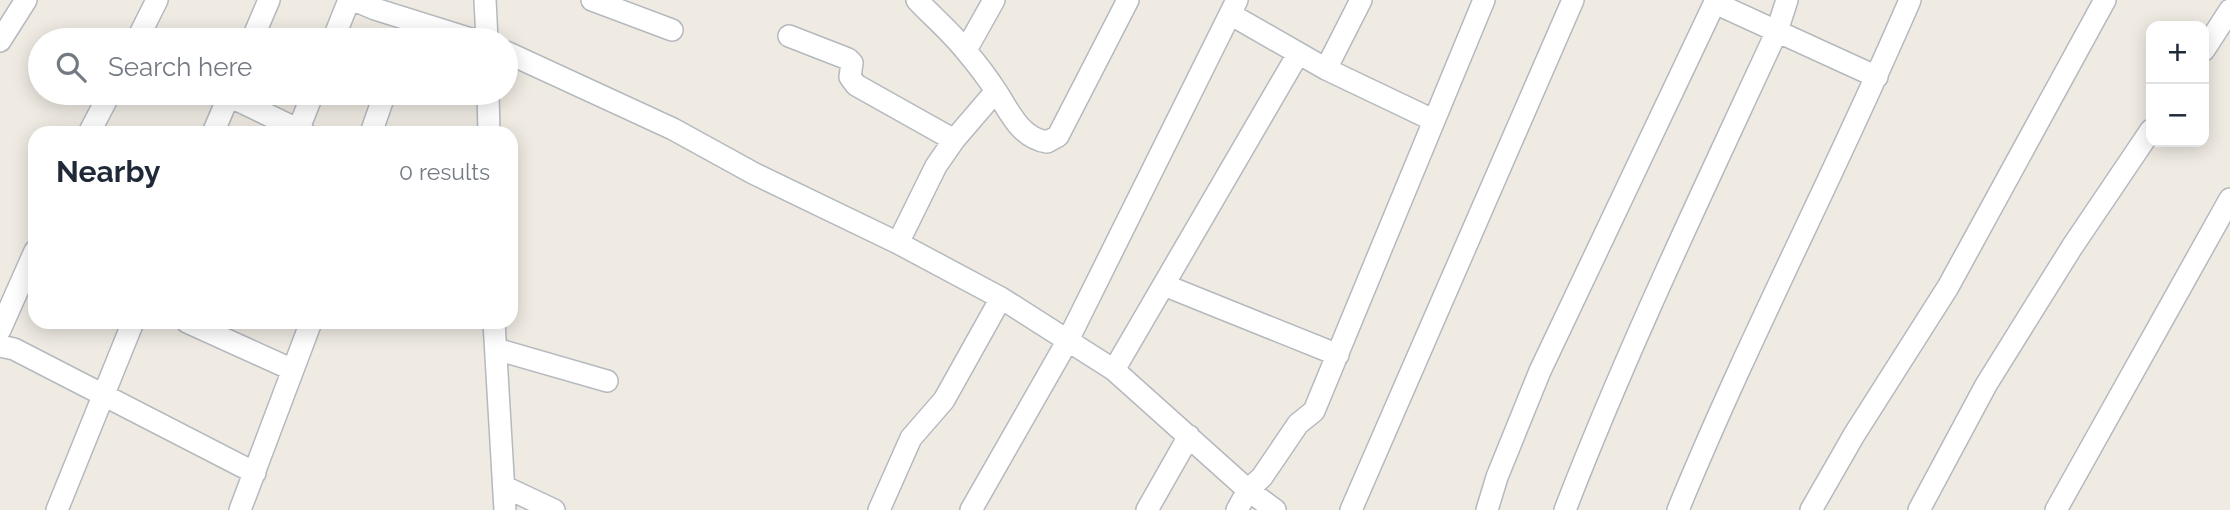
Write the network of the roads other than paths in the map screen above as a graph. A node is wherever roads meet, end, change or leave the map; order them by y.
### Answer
1 (26, 0) edge
2 (158, 0) edge
3 (269, 0) edge
4 (351, 0) edge
5 (485, 0) edge
6 (592, 0) edge
7 (917, 0) edge
8 (993, 0) edge
9 (1128, 0) edge
10 (1360, 0) edge
11 (1484, 0) edge
12 (1573, 0) edge
13 (1787, 0) edge
14 (1910, 0) edge
15 (2105, 0) edge
16 (1716, 2) edge
17 (1233, 7) edge
18 (2230, 10) edge
19 (143, 28) edge
20 (257, 28) edge
21 (338, 28) edge
22 (403, 28) edge
23 (486, 28) edge
24 (672, 30) dead end
25 (1777, 31) junction
26 (789, 36) dead end
27 (0, 41) edge
28 (2209, 42) edge
29 (966, 50) junction
30 (1298, 54) junction
31 (518, 58) edge
32 (1326, 69) junction
33 (1877, 77) junction
34 (996, 91) junction
35 (104, 105) edge
36 (224, 105) edge
37 (250, 105) edge
38 (309, 105) edge
39 (381, 105) edge
40 (488, 105) edge
41 (1433, 120) junction
42 (93, 126) edge
43 (216, 126) edge
44 (289, 126) edge
45 (302, 126) edge
46 (373, 126) edge
47 (489, 126) edge
48 (2146, 137) edge
49 (954, 140) junction
50 (2230, 199) edge
51 (898, 243) junction
52 (28, 267) edge
53 (1164, 285) junction
54 (1001, 298) junction
55 (130, 329) edge
56 (203, 329) edge
57 (308, 329) edge
58 (495, 329) edge
59 (0, 330) edge
60 (1068, 340) junction
61 (0, 345) edge
62 (496, 349) junction
63 (1338, 355) junction
64 (293, 369) junction
65 (1114, 370) junction
66 (607, 382) dead end
67 (102, 395) junction
68 (1189, 436) junction
69 (255, 473) junction
70 (505, 487) junction
71 (1248, 490) junction
72 (57, 510) edge
73 (240, 510) edge
74 (505, 510) edge
75 (554, 510) edge
76 (879, 510) edge
77 (971, 510) edge
78 (1147, 510) edge
79 (1237, 510) edge
80 (1275, 510) edge
81 (1351, 510) edge
82 (1486, 510) edge
83 (1565, 510) edge
84 (1678, 510) edge
85 (1811, 510) edge
86 (1919, 510) edge
87 (2056, 510) edge

1 - 27 street
2 - 19 street
3 - 20 street
4 - 21 street
4 - 22 street
5 - 23 street
6 - 24 street
7 - 29 street
8 - 29 street
9 - 34 street
10 - 32 street
11 - 41 street
12 - 81 street
13 - 25 street
14 - 33 street
15 - 85 street
16 - 25 street
16 - 82 street
17 - 30 street
17 - 60 street
18 - 28 street
25 - 33 street
25 - 83 street
26 - 49 street
29 - 34 street
30 - 32 street
30 - 53 street
31 - 51 street
32 - 41 street
33 - 84 street
34 - 49 street
35 - 42 street
36 - 43 street
37 - 44 street
38 - 45 street
39 - 46 street
40 - 47 street
41 - 63 street
48 - 86 street
49 - 51 street
50 - 87 street
51 - 54 street
52 - 59 street
53 - 63 street
53 - 65 street
54 - 60 street
54 - 76 street
55 - 67 street
56 - 64 street
57 - 64 street
58 - 62 street
60 - 65 street
60 - 77 street
61 - 67 street
62 - 66 street
62 - 70 street
63 - 71 street
64 - 69 street
65 - 68 street
67 - 69 street
67 - 72 street
68 - 71 street
68 - 78 street
69 - 73 street
70 - 74 street
70 - 75 street
71 - 79 street
71 - 80 street

